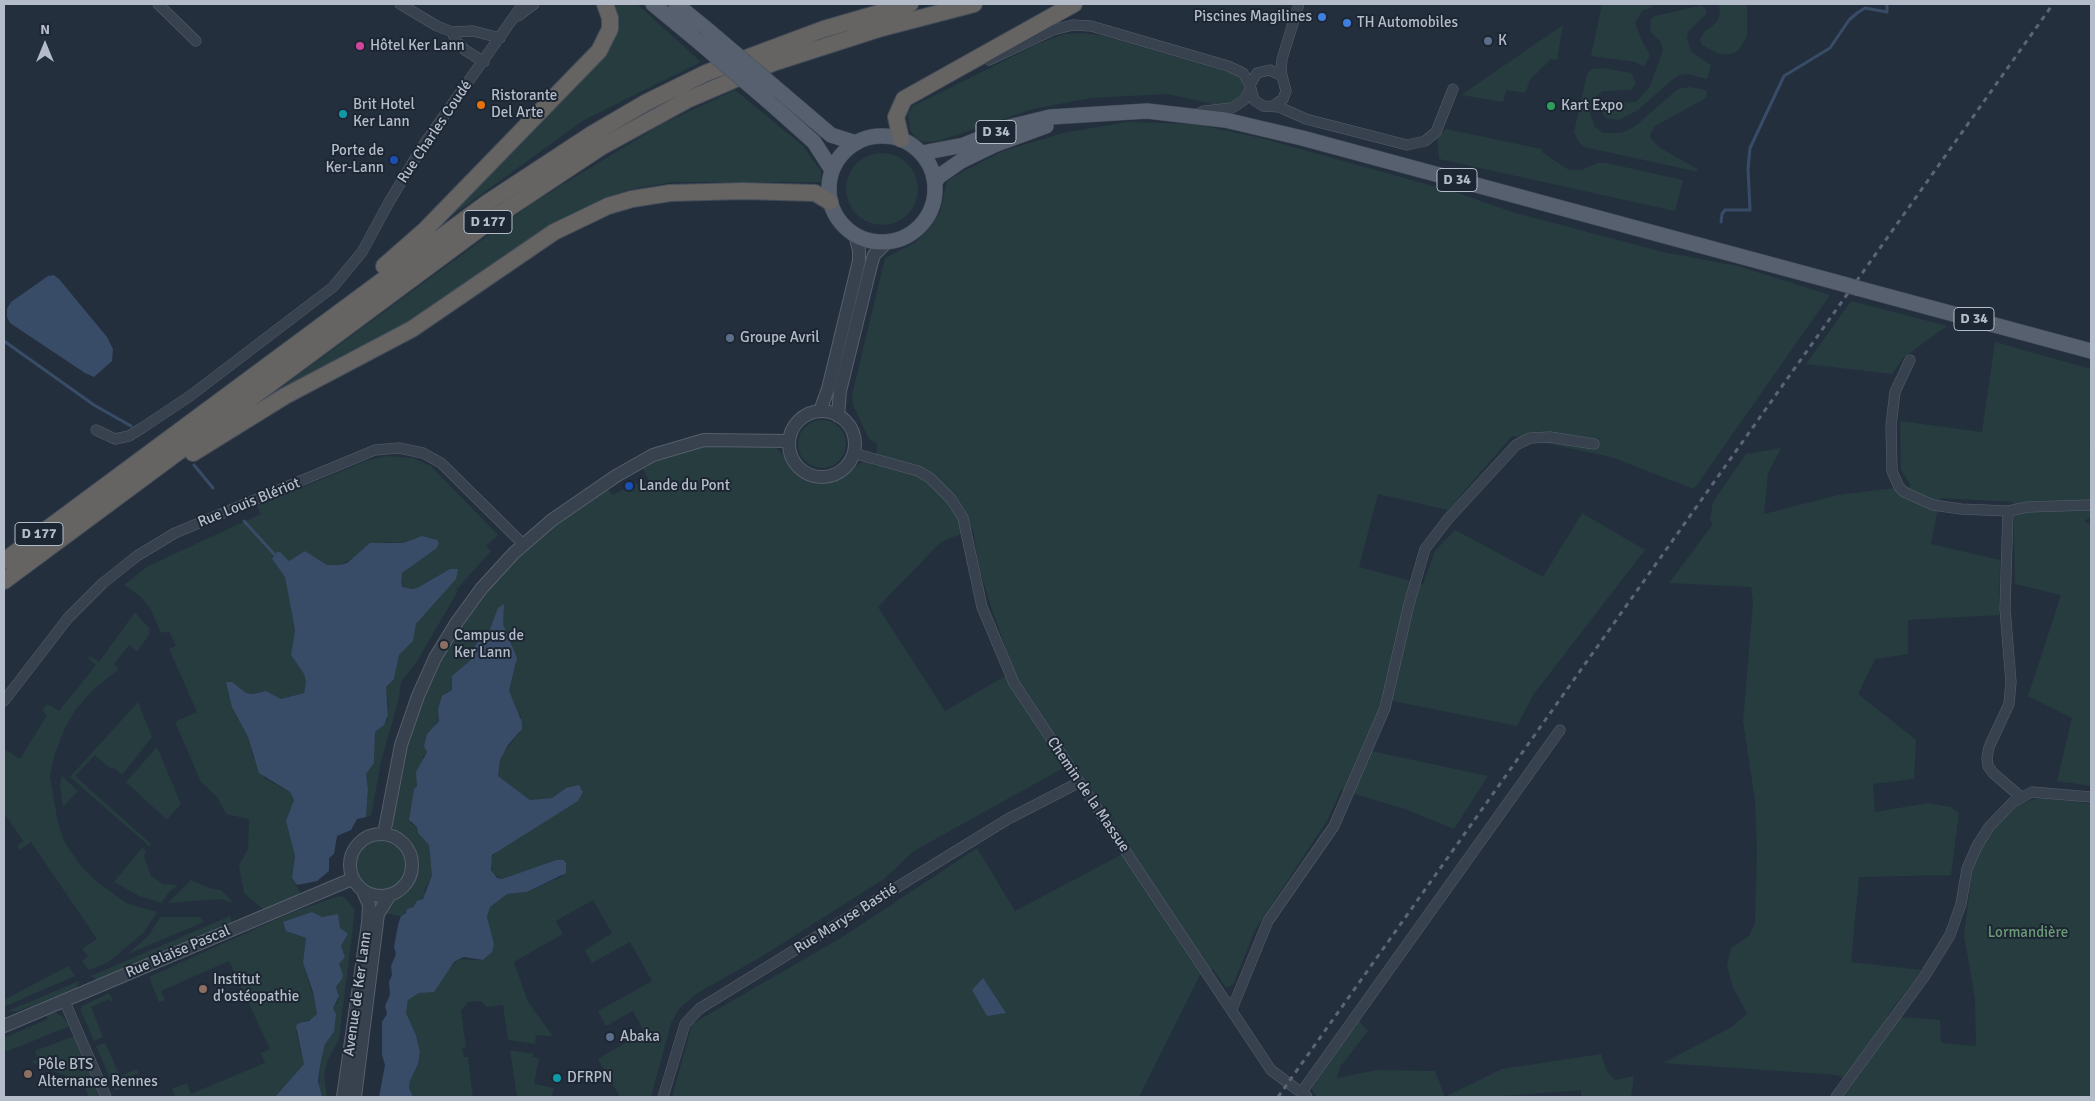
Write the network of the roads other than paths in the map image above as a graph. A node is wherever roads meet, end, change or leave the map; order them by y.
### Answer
1 (158, 4) edge
2 (400, 4) edge
3 (523, 4) edge
4 (534, 4) edge
5 (605, 4) edge
6 (653, 4) edge
7 (676, 4) edge
8 (910, 4) edge
9 (974, 4) edge
10 (1074, 4) edge
11 (1299, 4) edge
12 (515, 18) junction
13 (452, 32) junction
14 (500, 38) junction
15 (196, 40) dead end
16 (1282, 59) junction
17 (484, 62) junction
18 (1270, 70) junction
19 (1282, 76) junction
20 (928, 85) junction
21 (1250, 88) junction
22 (1453, 89) dead end
23 (1285, 95) junction
24 (1274, 106) junction
25 (1295, 114) junction
26 (1192, 116) junction
27 (1072, 117) junction
28 (901, 139) junction
29 (856, 143) junction
30 (922, 153) junction
31 (832, 170) junction
32 (935, 183) junction
33 (830, 202) junction
34 (855, 235) junction
35 (886, 242) junction
36 (2091, 351) edge
37 (1910, 360) dead end
38 (820, 411) junction
39 (838, 416) junction
40 (96, 430) dead end
41 (789, 441) junction
42 (1594, 444) dead end
43 (853, 453) junction
44 (2091, 506) edge
45 (76, 507) junction
46 (2008, 511) junction
47 (57, 541) junction
48 (524, 545) junction
49 (4, 561) edge
50 (4, 581) edge
51 (4, 701) edge
52 (1560, 730) dead end
53 (1078, 782) junction
54 (2021, 797) junction
55 (2091, 797) edge
56 (384, 834) junction
57 (352, 879) junction
58 (363, 891) junction
59 (388, 896) junction
60 (64, 1000) junction
61 (1232, 1009) junction
62 (4, 1026) edge
63 (1304, 1095) edge
64 (106, 1097) edge
65 (343, 1097) edge
66 (355, 1097) edge
67 (663, 1097) edge
68 (1836, 1097) edge

1 - 15 street
2 - 13 street
3 - 12 street
4 - 12 street
5 - 45 highway
6 - 31 main road, bridge
7 - 29 main road, bridge
8 - 45 highway, D 177
9 - 47 highway, D 177
10 - 20 highway
11 - 16 street
12 - 14 street, Rue Charles Coudé
13 - 14 street
13 - 17 street
14 - 17 street, Rue Charles Coudé
16 - 18 street
16 - 19 street
17 - 40 street, Rue Charles Coudé
18 - 19 street
18 - 21 street
19 - 23 street
20 - 21 street
20 - 28 highway
21 - 24 street
21 - 26 street
22 - 25 street
23 - 24 street
23 - 25 street
24 - 25 street
26 - 27 main road, D 34
26 - 36 main road, D 34
27 - 30 main road, D 34
27 - 32 main road, D 34
28 - 29 main road
28 - 30 main road
29 - 31 main road
30 - 32 main road
31 - 33 main road
32 - 35 main road
33 - 34 main road
33 - 47 highway
34 - 35 main road
34 - 38 street
35 - 39 street
37 - 46 street
38 - 39 street
38 - 41 street
39 - 43 street
41 - 43 street
41 - 48 street
42 - 61 street
43 - 53 street, Chemin de la Massue
44 - 46 street
45 - 49 highway, D 177
46 - 54 street
47 - 50 highway, D 177
48 - 51 street, Rue Louis Blériot
48 - 56 street
52 - 63 street
53 - 61 street, Chemin de la Massue
53 - 67 street, Rue Maryse Bastié
54 - 55 street
54 - 68 street
56 - 57 street
56 - 59 street
57 - 58 street
57 - 60 street, Rue Blaise Pascal
58 - 59 street
58 - 65 street, Avenue de Ker Lann
59 - 66 street, Avenue de Ker Lann
60 - 62 street, Rue Blaise Pascal
60 - 64 street
61 - 63 street, Chemin de la Massue

